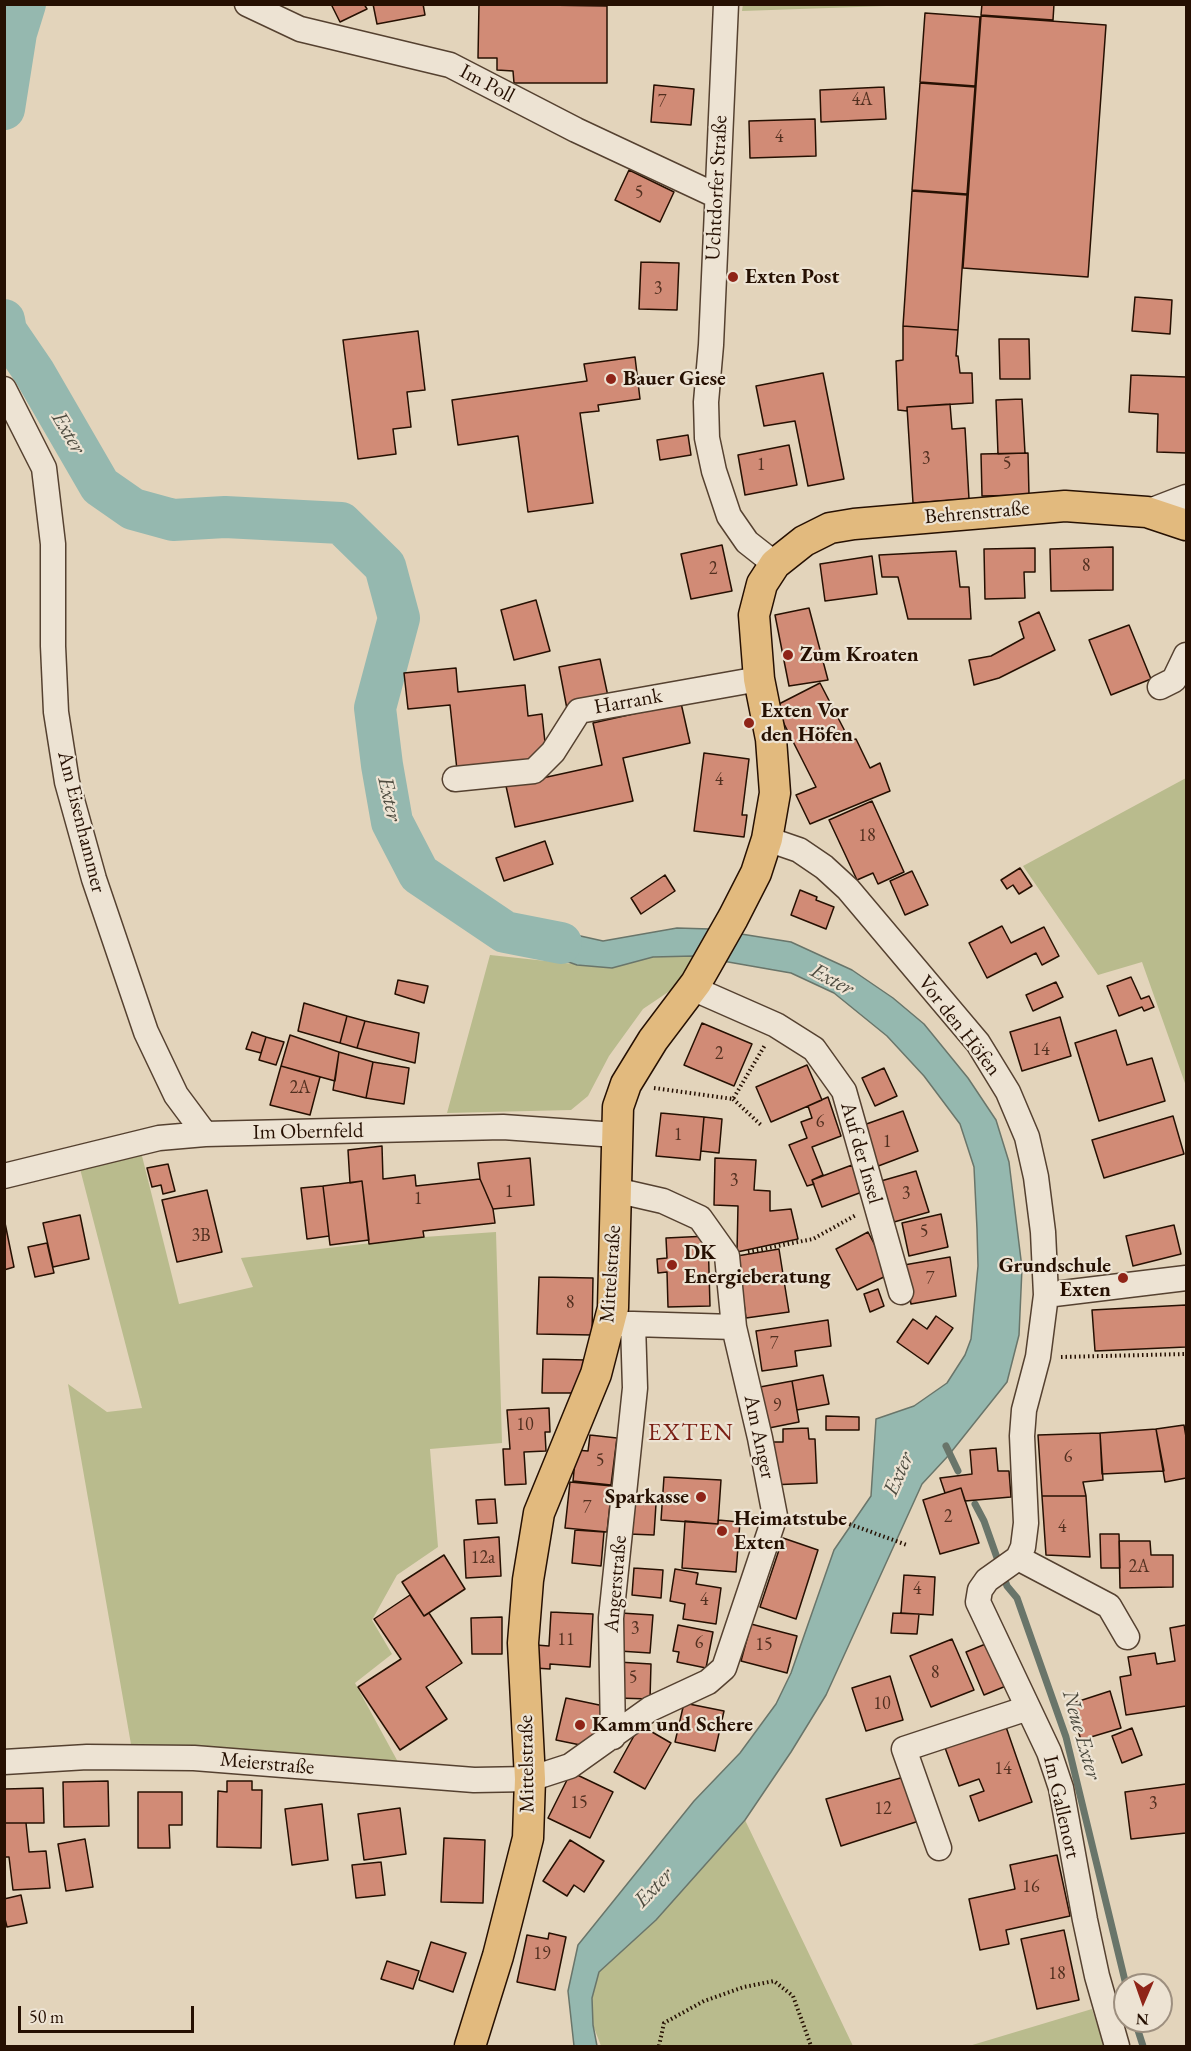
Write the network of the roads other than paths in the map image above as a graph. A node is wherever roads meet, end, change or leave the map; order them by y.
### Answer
1 (247, 4) edge
2 (726, 4) edge
3 (717, 196) junction
4 (4, 389) edge
5 (1186, 497) edge
6 (1147, 512) junction
7 (1186, 525) edge
8 (776, 564) junction
9 (1186, 655) edge
10 (759, 679) junction
11 (1160, 687) dead end
12 (455, 779) dead end
13 (767, 839) junction
14 (694, 986) junction
15 (205, 1134) junction
16 (616, 1136) junction
17 (4, 1176) edge
18 (615, 1190) junction
19 (1186, 1278) edge
20 (901, 1292) dead end
21 (1046, 1295) junction
22 (621, 1324) junction
23 (734, 1326) junction
24 (1002, 1569) junction
25 (1126, 1637) dead end
26 (1028, 1708) junction
27 (613, 1737) junction
28 (4, 1762) edge
29 (530, 1779) junction
30 (939, 1848) dead end
31 (470, 2046) edge
32 (1117, 2046) edge

1 - 3 street, Im Poll
2 - 3 street, Uchtdorfer Straße
3 - 8 street, Uchtdorfer Straße
4 - 15 street, Am Eisenhammer
5 - 6 street
6 - 7 main road, Behrenstraße
6 - 8 main road, Behrenstraße
8 - 10 main road, Mittelstraße
9 - 11 street
10 - 12 street, Harrank
10 - 13 main road, Mittelstraße
13 - 14 main road, Mittelstraße
13 - 21 street, Vor den Höfen
14 - 16 main road, Mittelstraße
14 - 20 street, Auf der Insel
15 - 16 street, Im Obernfeld
15 - 17 street, Im Obernfeld
16 - 18 main road, Mittelstraße
18 - 22 main road, Mittelstraße
18 - 23 street, Am Anger
19 - 21 street
21 - 24 street, Vor den Höfen
22 - 23 street
22 - 27 street, Angerstraße
22 - 29 main road, Mittelstraße
23 - 27 street, Am Anger
24 - 25 street
24 - 26 street, Im Gallenort
26 - 30 street
26 - 32 street, Im Gallenort
27 - 29 street, Am Anger
28 - 29 street, Meierstraße
29 - 31 main road, Mittelstraße

